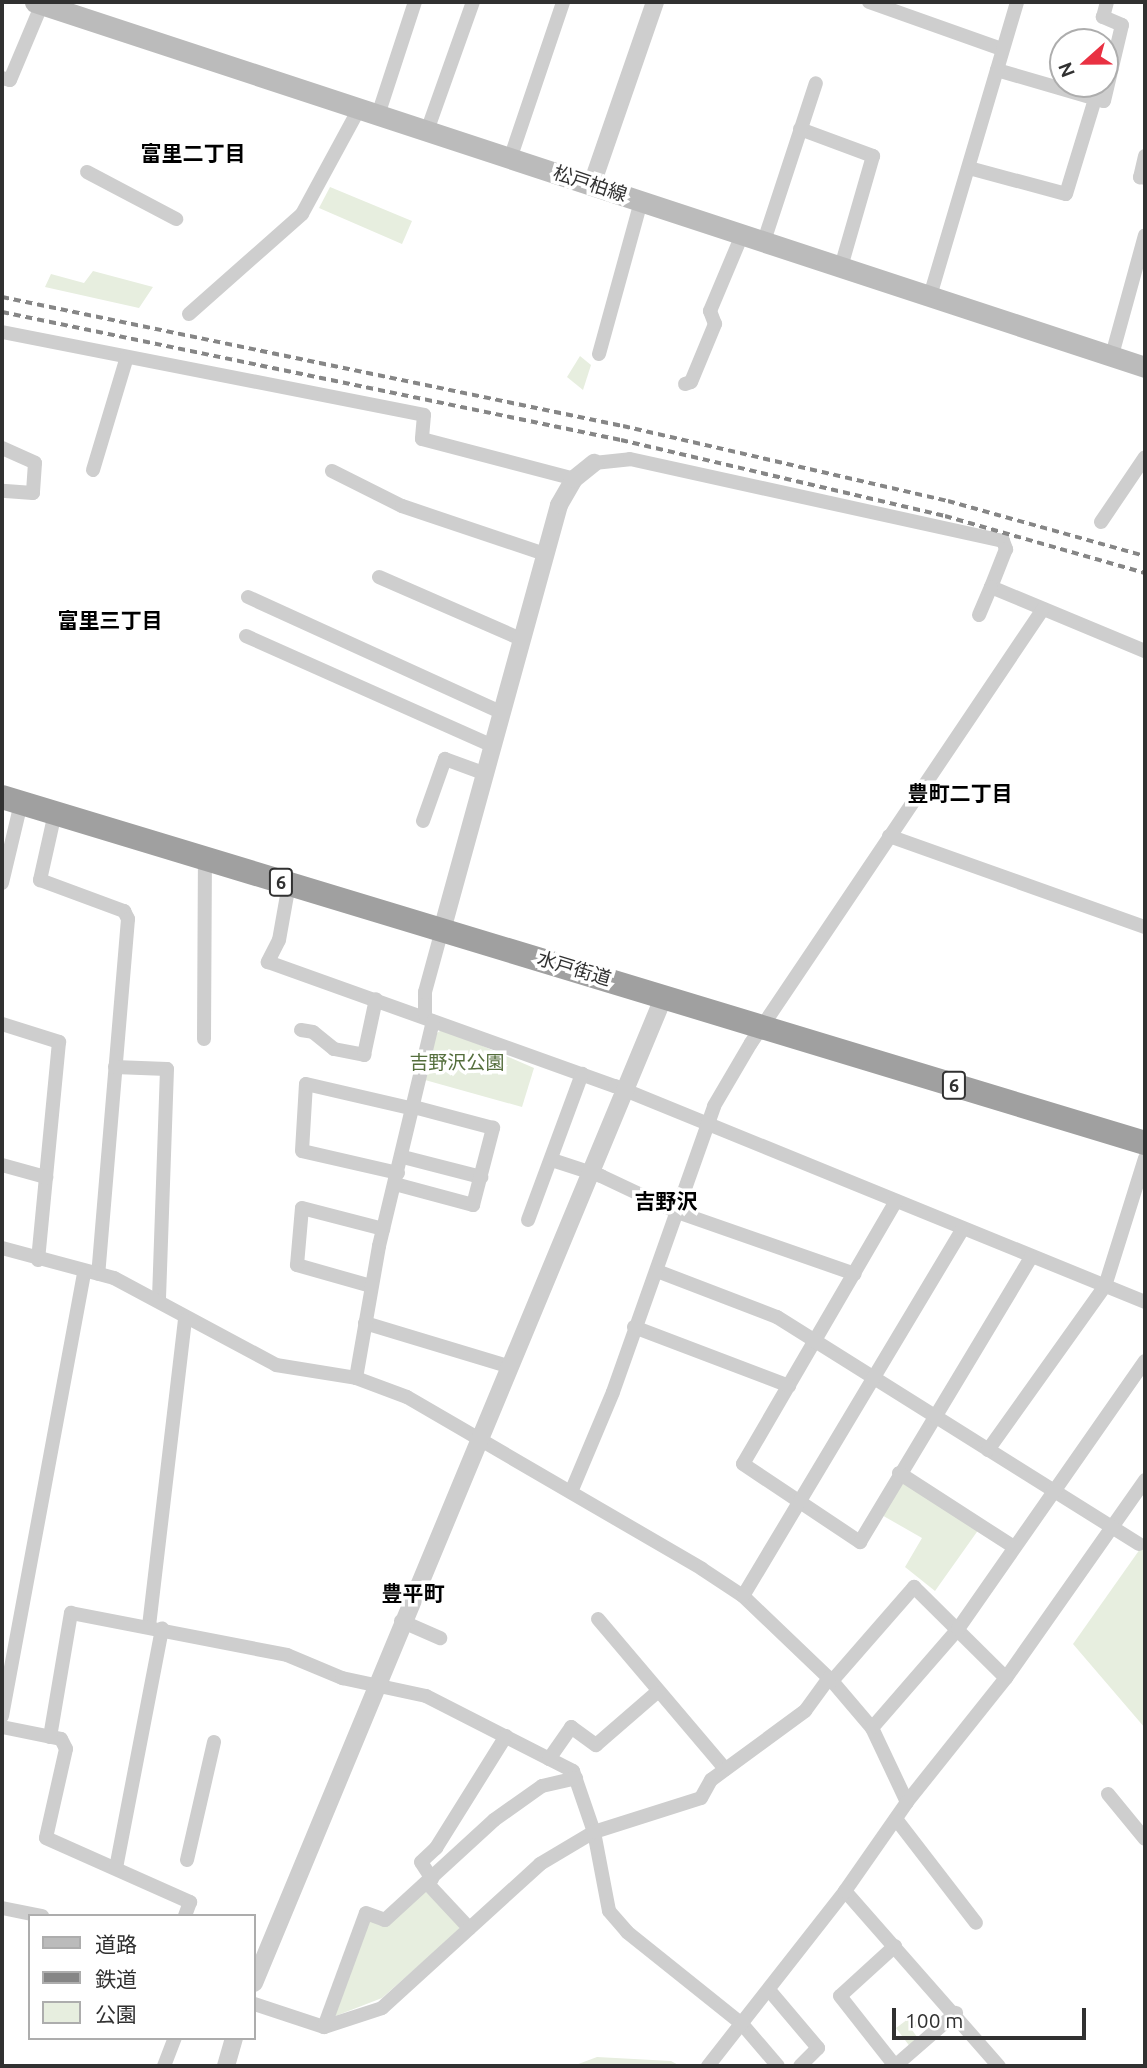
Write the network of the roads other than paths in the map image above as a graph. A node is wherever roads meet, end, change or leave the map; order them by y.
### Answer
1 (415, 2) edge
2 (473, 2) edge
3 (563, 2) edge
4 (655, 2) edge
5 (869, 2) edge
6 (1017, 2) edge
7 (1107, 2) edge
8 (39, 3) edge
9 (1002, 49) junction
10 (997, 70) junction
11 (2, 78) edge
12 (816, 83) dead end
13 (1095, 99) junction
14 (368, 112) junction
15 (800, 129) junction
16 (427, 131) junction
17 (1145, 156) edge
18 (510, 159) junction
19 (969, 168) junction
20 (87, 172) dead end
21 (1145, 178) edge
22 (592, 184) junction
23 (641, 201) junction
24 (176, 219) dead end
25 (742, 235) junction
26 (1145, 235) edge
27 (764, 242) junction
28 (841, 267) junction
29 (930, 296) junction
30 (190, 314) dead end
31 (5, 332) edge
32 (2, 347) edge
33 (599, 354) dead end
34 (1112, 355) junction
35 (127, 357) junction
36 (1145, 366) edge
37 (685, 384) dead end
38 (2, 448) edge
39 (1145, 457) edge
40 (594, 463) joint
41 (93, 470) dead end
42 (332, 471) dead end
43 (574, 478) junction
44 (2, 491) edge
45 (1101, 523) dead end
46 (545, 554) junction
47 (379, 577) dead end
48 (991, 587) junction
49 (248, 597) dead end
50 (1043, 608) junction
51 (979, 615) dead end
52 (246, 636) dead end
53 (521, 639) junction
54 (1145, 651) edge
55 (502, 713) junction
56 (493, 746) junction
57 (486, 774) junction
58 (11, 800) edge
59 (55, 813) junction
60 (423, 821) dead end
61 (889, 836) junction
62 (205, 859) junction
63 (2, 883) edge
64 (289, 884) junction
65 (1145, 927) edge
66 (442, 930) junction
67 (664, 996) junction
68 (376, 999) junction
69 (429, 1018) junction
70 (2, 1024) edge
71 (762, 1028) junction
72 (301, 1030) dead end
73 (204, 1039) dead end
74 (115, 1067) junction
75 (582, 1074) junction
76 (626, 1092) junction
77 (414, 1108) junction
78 (707, 1127) junction
79 (1145, 1143) edge
80 (403, 1157) junction
81 (1145, 1158) edge
82 (552, 1160) junction
83 (2, 1166) edge
84 (592, 1173) junction
85 (46, 1177) junction
86 (481, 1177) junction
87 (397, 1179) junction
88 (895, 1201) junction
89 (677, 1212) junction
90 (528, 1220) dead end
91 (383, 1229) junction
92 (962, 1230) junction
93 (2, 1248) edge
94 (1031, 1257) junction
95 (38, 1260) junction
96 (657, 1271) junction
97 (91, 1273) junction
98 (855, 1274) junction
99 (371, 1286) junction
100 (1105, 1286) junction
101 (159, 1301) junction
102 (1145, 1302) edge
103 (185, 1320) junction
104 (365, 1323) junction
105 (634, 1327) junction
106 (814, 1343) junction
107 (1145, 1362) edge
108 (507, 1366) junction
109 (356, 1378) junction
110 (873, 1379) junction
111 (789, 1386) junction
112 (933, 1417) junction
113 (477, 1438) junction
114 (988, 1450) junction
115 (899, 1473) junction
116 (1145, 1480) edge
117 (1054, 1491) junction
118 (571, 1492) junction
119 (798, 1501) junction
120 (1111, 1526) junction
121 (1139, 1544) dead end
122 (1014, 1547) junction
123 (743, 1596) junction
124 (598, 1619) dead end
125 (401, 1620) junction
126 (155, 1627) junction
127 (958, 1629) junction
128 (440, 1638) dead end
129 (1006, 1678) junction
130 (830, 1679) junction
131 (376, 1683) junction
132 (656, 1693) junction
133 (2, 1716) edge
134 (2, 1727) edge
135 (872, 1728) junction
136 (506, 1736) junction
137 (50, 1737) junction
138 (214, 1742) dead end
139 (550, 1759) junction
140 (725, 1769) junction
141 (576, 1778) junction
142 (1108, 1794) dead end
143 (907, 1802) junction
144 (896, 1819) junction
145 (594, 1832) junction
146 (1145, 1839) edge
147 (187, 1860) dead end
148 (116, 1868) junction
149 (429, 1881) junction
150 (845, 1891) junction
151 (2, 1908) edge
152 (32, 1914) edge
153 (185, 1914) edge
154 (976, 1923) dead end
155 (469, 1928) junction
156 (895, 1946) junction
157 (256, 1978) edge
158 (769, 1990) junction
159 (256, 2005) edge
160 (956, 2013) junction
161 (742, 2024) junction
162 (324, 2027) junction
163 (174, 2040) edge
164 (232, 2042) edge
165 (713, 2064) edge
166 (164, 2066) edge
167 (219, 2066) edge
168 (226, 2066) edge
169 (778, 2066) edge
170 (800, 2066) edge
171 (999, 2066) edge

1 - 14 street
2 - 16 street
3 - 18 street
4 - 22 street
5 - 9 street
6 - 9 street
7 - 13 street
8 - 11 street
8 - 14 main road, 松戸柏線
9 - 10 street
10 - 13 street
10 - 19 street
12 - 15 street
13 - 19 street
14 - 16 main road, 松戸柏線
14 - 30 street
15 - 27 street
15 - 28 street
16 - 18 main road, 松戸柏線
17 - 21 street
18 - 22 main road, 松戸柏線
19 - 29 street
20 - 24 street
22 - 23 main road, 松戸柏線
23 - 25 main road, 松戸柏線
23 - 33 street
25 - 27 main road, 松戸柏線
25 - 37 street
26 - 34 street
27 - 28 main road, 松戸柏線
28 - 29 main road, 松戸柏線
29 - 34 main road, 松戸柏線
31 - 32 street
31 - 35 street
34 - 36 main road, 松戸柏線
35 - 41 street
35 - 43 street
38 - 44 street
39 - 45 street
40 - 43 street
40 - 48 street
42 - 46 street
43 - 46 street
46 - 53 street
47 - 53 street
48 - 50 street
48 - 51 street
49 - 55 street
50 - 54 street
50 - 61 street
52 - 56 street
53 - 55 street
55 - 56 street
56 - 57 street
57 - 60 street
57 - 66 street
58 - 59 highway, 水戸街道 / 6
58 - 63 street
59 - 62 highway, 水戸街道 / 6
59 - 74 street
61 - 65 street
61 - 71 street
62 - 64 highway, 水戸街道 / 6
62 - 73 street
64 - 66 highway, 水戸街道 / 6
64 - 68 street
66 - 67 highway, 水戸街道 / 6
66 - 69 street
67 - 71 highway, 水戸街道 / 6
67 - 76 street
68 - 69 street
68 - 72 street
69 - 75 street
69 - 77 street
70 - 85 street
71 - 78 street
71 - 79 highway, 水戸街道 / 6
74 - 97 street
74 - 101 street
75 - 76 street
75 - 82 street
76 - 78 street
76 - 84 street
77 - 80 street
77 - 86 street
77 - 87 street
78 - 88 street
78 - 89 street
80 - 86 street
80 - 87 street
81 - 100 street
82 - 84 street
82 - 90 street
83 - 85 street
84 - 89 street
84 - 108 street
85 - 95 street
86 - 87 street
87 - 91 street
88 - 92 street
88 - 98 street
89 - 96 street
89 - 98 street
91 - 99 street
91 - 99 street
92 - 94 street
92 - 110 street
93 - 95 street
94 - 100 street
94 - 112 street
95 - 97 street
96 - 105 street
96 - 106 street
97 - 101 street
97 - 133 street
98 - 106 street
99 - 104 street
100 - 102 street
100 - 114 street
101 - 103 street
103 - 109 street
103 - 126 street
104 - 108 street
104 - 109 street
105 - 111 street
105 - 118 street
106 - 110 street
106 - 111 street
107 - 117 street
108 - 113 street
109 - 113 street
110 - 112 street
110 - 119 street
111 - 119 street
112 - 114 street
112 - 115 street
113 - 118 street
113 - 125 street
114 - 117 street
115 - 119 street
115 - 122 street
116 - 120 street
117 - 120 street
117 - 122 street
118 - 123 street
119 - 123 street
120 - 121 street
120 - 129 street
122 - 127 street
123 - 130 street
124 - 132 street
125 - 128 street
125 - 131 street
126 - 131 street
126 - 137 street
126 - 148 street
127 - 129 street
127 - 130 street
127 - 135 street
129 - 143 street
130 - 135 street
130 - 140 street
131 - 136 street
131 - 157 street
132 - 139 street
132 - 140 street
134 - 137 street
135 - 143 street
136 - 139 street
136 - 149 street
137 - 148 street
138 - 147 street
139 - 141 street
140 - 145 street
141 - 145 street
141 - 149 street
142 - 146 street
143 - 144 street
144 - 150 street
144 - 154 street
145 - 155 street
145 - 161 street
148 - 153 street
149 - 155 street
149 - 162 street
150 - 156 street
150 - 158 street
151 - 152 street
155 - 162 street
156 - 160 street
156 - 160 street
158 - 161 street
158 - 170 street
159 - 162 street
160 - 171 street
161 - 165 street
161 - 169 street
163 - 166 street
164 - 167 street
164 - 168 street

